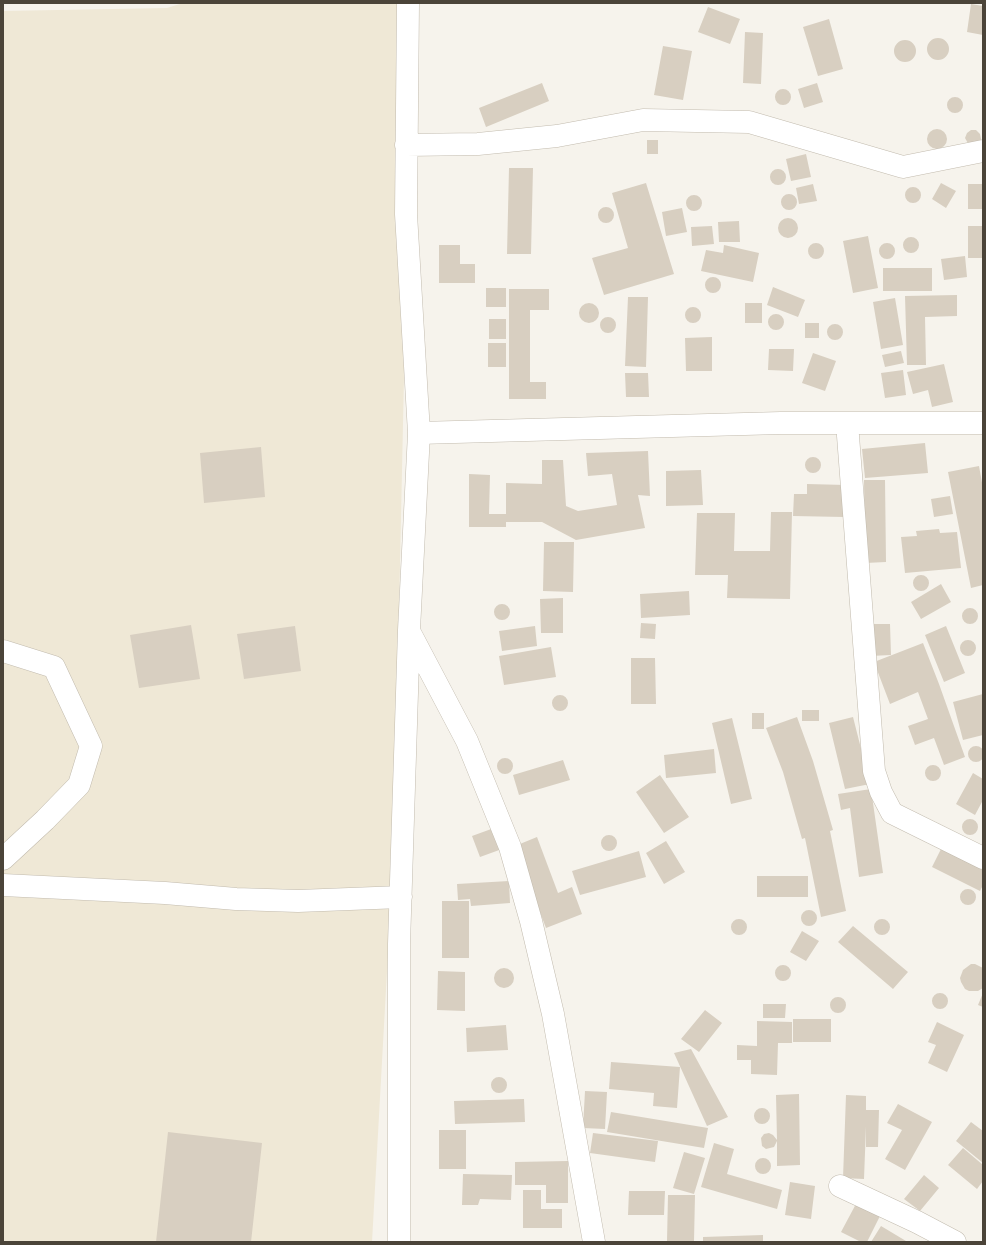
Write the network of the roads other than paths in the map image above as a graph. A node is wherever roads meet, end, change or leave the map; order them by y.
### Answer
1 (408, 3) edge
2 (406, 145) junction
3 (983, 151) edge
4 (847, 423) junction
5 (983, 423) edge
6 (419, 433) junction
7 (409, 630) junction
8 (3, 651) edge
9 (983, 858) edge
10 (3, 859) edge
11 (3, 885) edge
12 (401, 897) junction
13 (840, 1186) dead end
14 (399, 1242) edge
15 (594, 1242) edge
16 (955, 1242) edge

1 - 2 street
2 - 3 street
2 - 6 street
4 - 5 street
4 - 6 street
4 - 9 street
6 - 7 street
7 - 12 street
7 - 15 street
8 - 10 street
11 - 12 street
12 - 14 street
13 - 16 street

